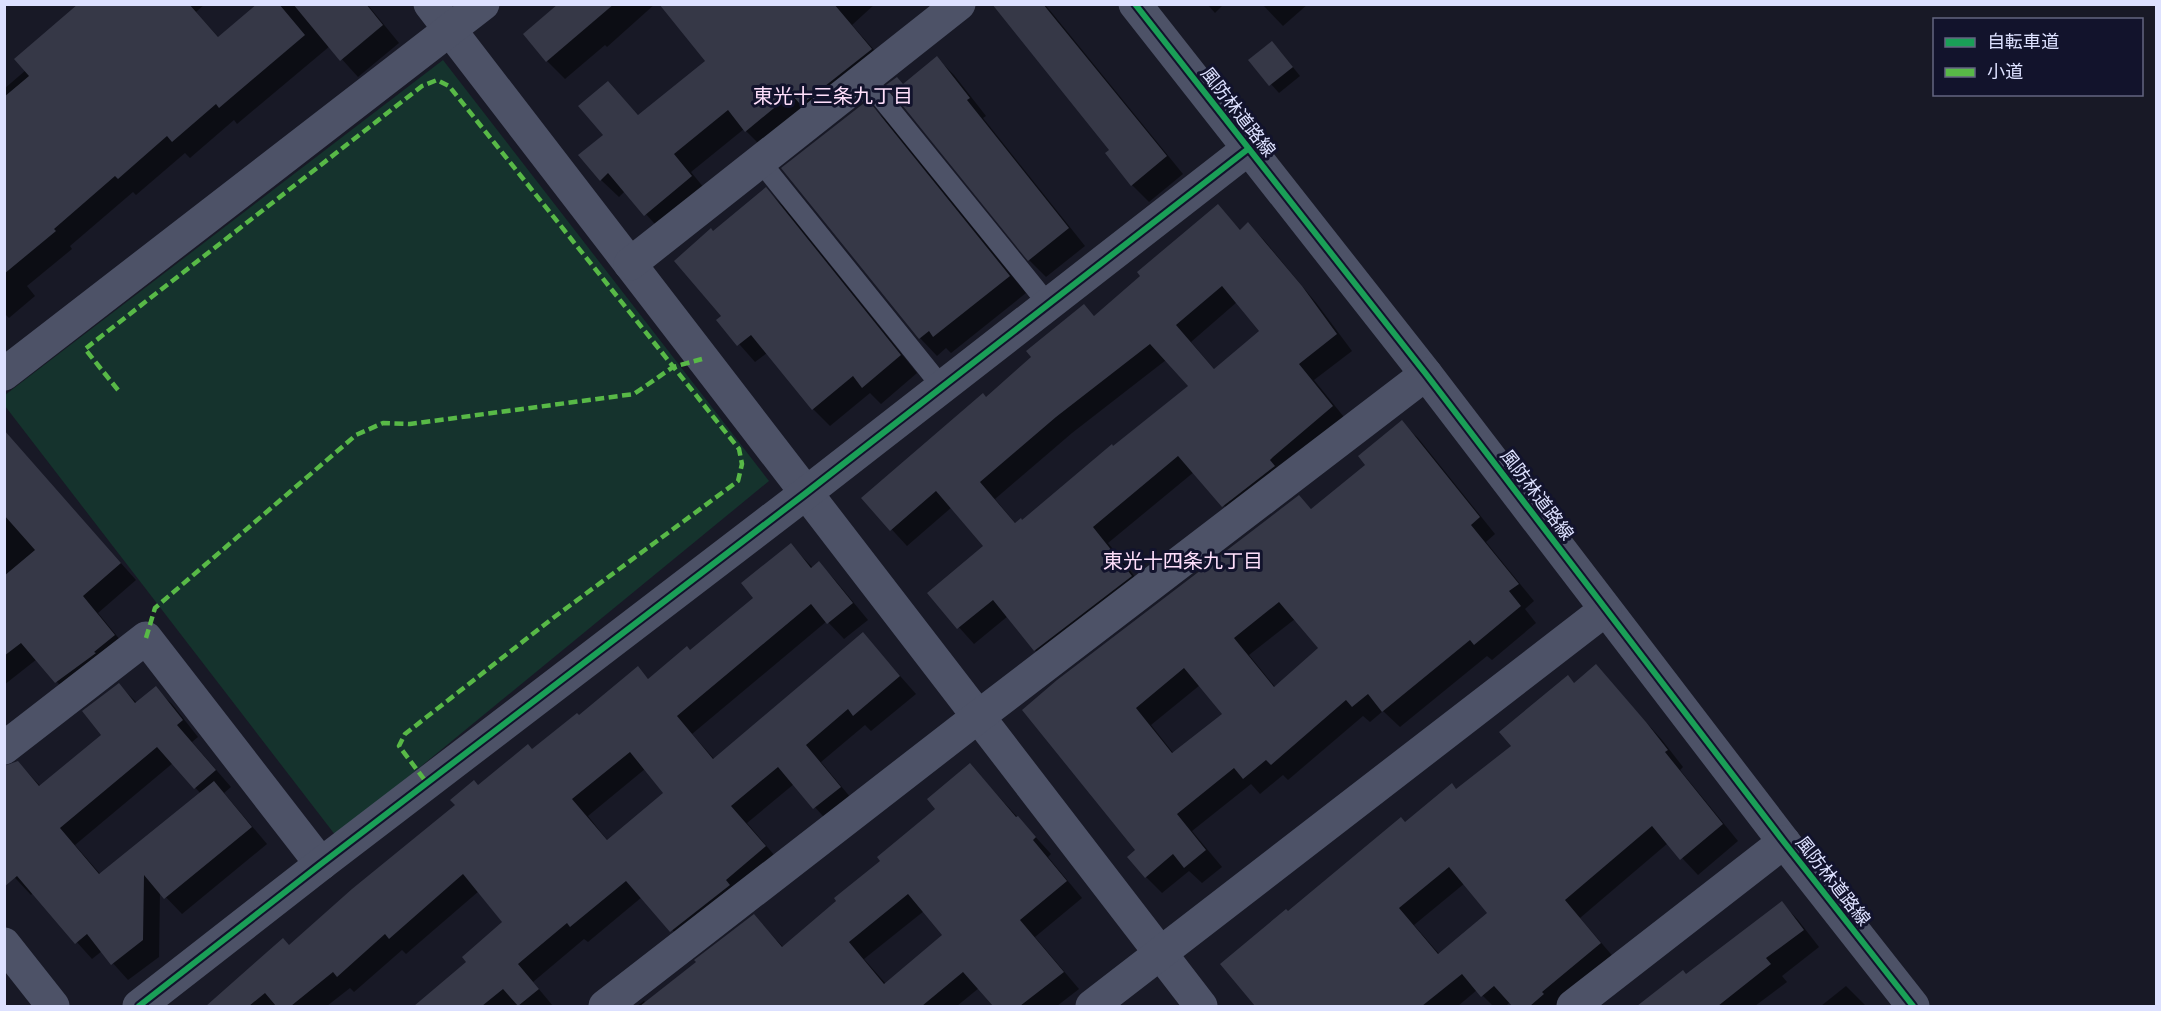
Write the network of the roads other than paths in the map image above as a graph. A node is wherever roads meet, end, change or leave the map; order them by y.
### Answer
1 (430, 4) edge
2 (483, 4) edge
3 (959, 4) edge
4 (1135, 4) edge
5 (450, 30) junction
6 (865, 78) junction
7 (1248, 149) junction
8 (760, 161) junction
9 (630, 264) junction
10 (1048, 304) junction
11 (4, 374) edge
12 (1426, 374) junction
13 (942, 387) junction
14 (806, 493) junction
15 (1605, 610) junction
16 (979, 716) junction
17 (4, 748) edge
18 (1784, 842) junction
19 (321, 864) junction
20 (4, 944) edge
21 (1160, 954) junction
22 (52, 1006) edge
23 (140, 1006) edge
24 (605, 1006) edge
25 (1092, 1006) edge
26 (1201, 1006) edge
27 (1572, 1006) edge
28 (1913, 1006) edge

1 - 5 street
2 - 5 street
3 - 6 street
4 - 7 street, 風防林道路線
5 - 9 street
5 - 11 street
6 - 8 street
6 - 10 lane
7 - 10 street
7 - 12 street, 風防林道路線
8 - 9 street
8 - 13 lane
9 - 14 street
10 - 13 street
12 - 15 street, 風防林道路線
12 - 16 street
13 - 14 street
14 - 16 street
14 - 19 street
15 - 18 street, 風防林道路線
15 - 21 street
16 - 21 street
16 - 24 street
17 - 19 street
18 - 27 street
18 - 28 street, 風防林道路線
19 - 23 street
20 - 22 street
21 - 25 street
21 - 26 street

